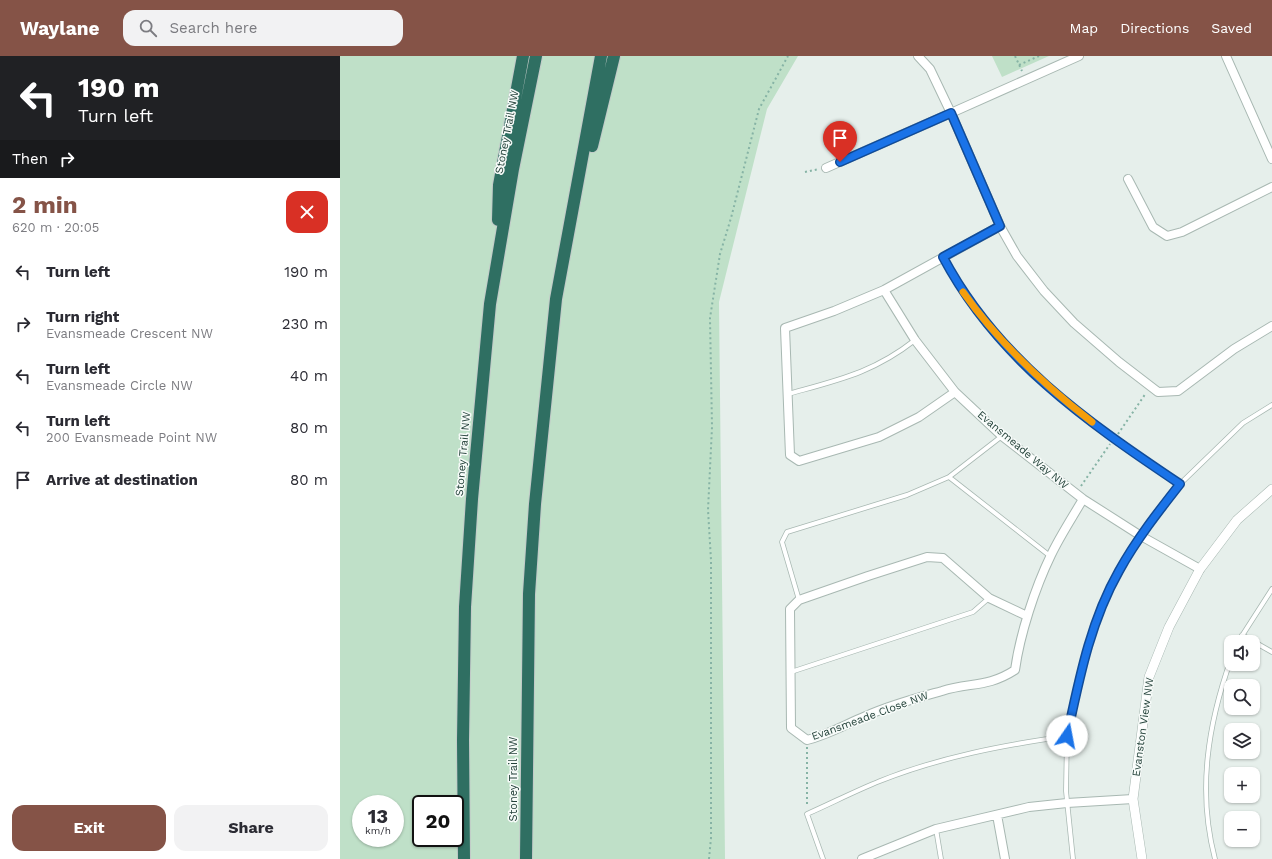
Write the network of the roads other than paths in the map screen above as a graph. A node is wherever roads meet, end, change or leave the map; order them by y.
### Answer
1 (523, 56) edge
2 (536, 56) edge
3 (601, 56) edge
4 (614, 56) edge
5 (918, 56) edge
6 (1079, 56) edge
7 (1226, 56) edge
8 (951, 113) junction
9 (1272, 159) edge
10 (826, 168) road end
11 (1128, 179) dead end
12 (1272, 187) edge
13 (1000, 226) junction
14 (943, 257) junction
15 (497, 260) junction
16 (559, 285) junction
17 (884, 290) junction
18 (1272, 326) edge
19 (915, 340) junction
20 (955, 392) junction
21 (788, 394) junction
22 (1272, 405) edge
23 (1002, 436) junction
24 (949, 477) junction
25 (1180, 484) junction
26 (1272, 489) edge
27 (1083, 499) junction
28 (1140, 536) junction
29 (1050, 556) junction
30 (1200, 569) junction
31 (1272, 589) edge
32 (989, 598) junction
33 (799, 600) junction
34 (1027, 616) junction
35 (1243, 635) edge
36 (1260, 646) edge
37 (1272, 652) edge
38 (1227, 671) edge
39 (791, 672) junction
40 (1067, 736) junction
41 (1133, 799) junction
42 (1067, 803) junction
43 (997, 815) junction
44 (936, 829) junction
45 (464, 859) edge
46 (526, 859) edge
47 (823, 859) edge
48 (862, 859) edge
49 (941, 859) edge
50 (1005, 859) edge
51 (1073, 859) edge
52 (1142, 859) edge
53 (1215, 859) edge

1 - 15 highway
2 - 15 highway, Stoney Trail NW
3 - 16 highway, Stoney Trail NW
4 - 16 highway
5 - 8 street
6 - 8 street
7 - 9 street
8 - 10 street
8 - 13 street
11 - 12 street
13 - 14 street
13 - 18 street
14 - 17 street
14 - 25 lane
15 - 45 highway, Stoney Trail NW
16 - 46 highway, Stoney Trail NW
17 - 19 street, Evansmeade Way NW
17 - 21 street
19 - 20 street, Evansmeade Way NW
19 - 21 lane
20 - 21 street
20 - 23 street, Evansmeade Way NW
22 - 25 lane
23 - 24 lane
23 - 27 street, Evansmeade Way NW
24 - 29 lane
24 - 33 lane
25 - 28 lane
26 - 30 street, Evanston View NW
27 - 28 street, Evansmeade Way NW
27 - 29 street, Evansmeade Close NW
28 - 30 street, Evansmeade Way NW
28 - 40 lane
29 - 34 street, Evansmeade Close NW
30 - 41 street, Evanston View NW
31 - 35 lane
32 - 33 street
32 - 34 street
32 - 39 lane
33 - 39 street, Evansmeade Close NW
34 - 39 street, Evansmeade Close NW
36 - 37 lane
38 - 53 lane
40 - 42 lane
40 - 47 lane
41 - 42 street
41 - 52 street, Evanston View NW
42 - 43 street
42 - 51 lane
43 - 44 street
43 - 50 street
44 - 48 street
44 - 49 lane

